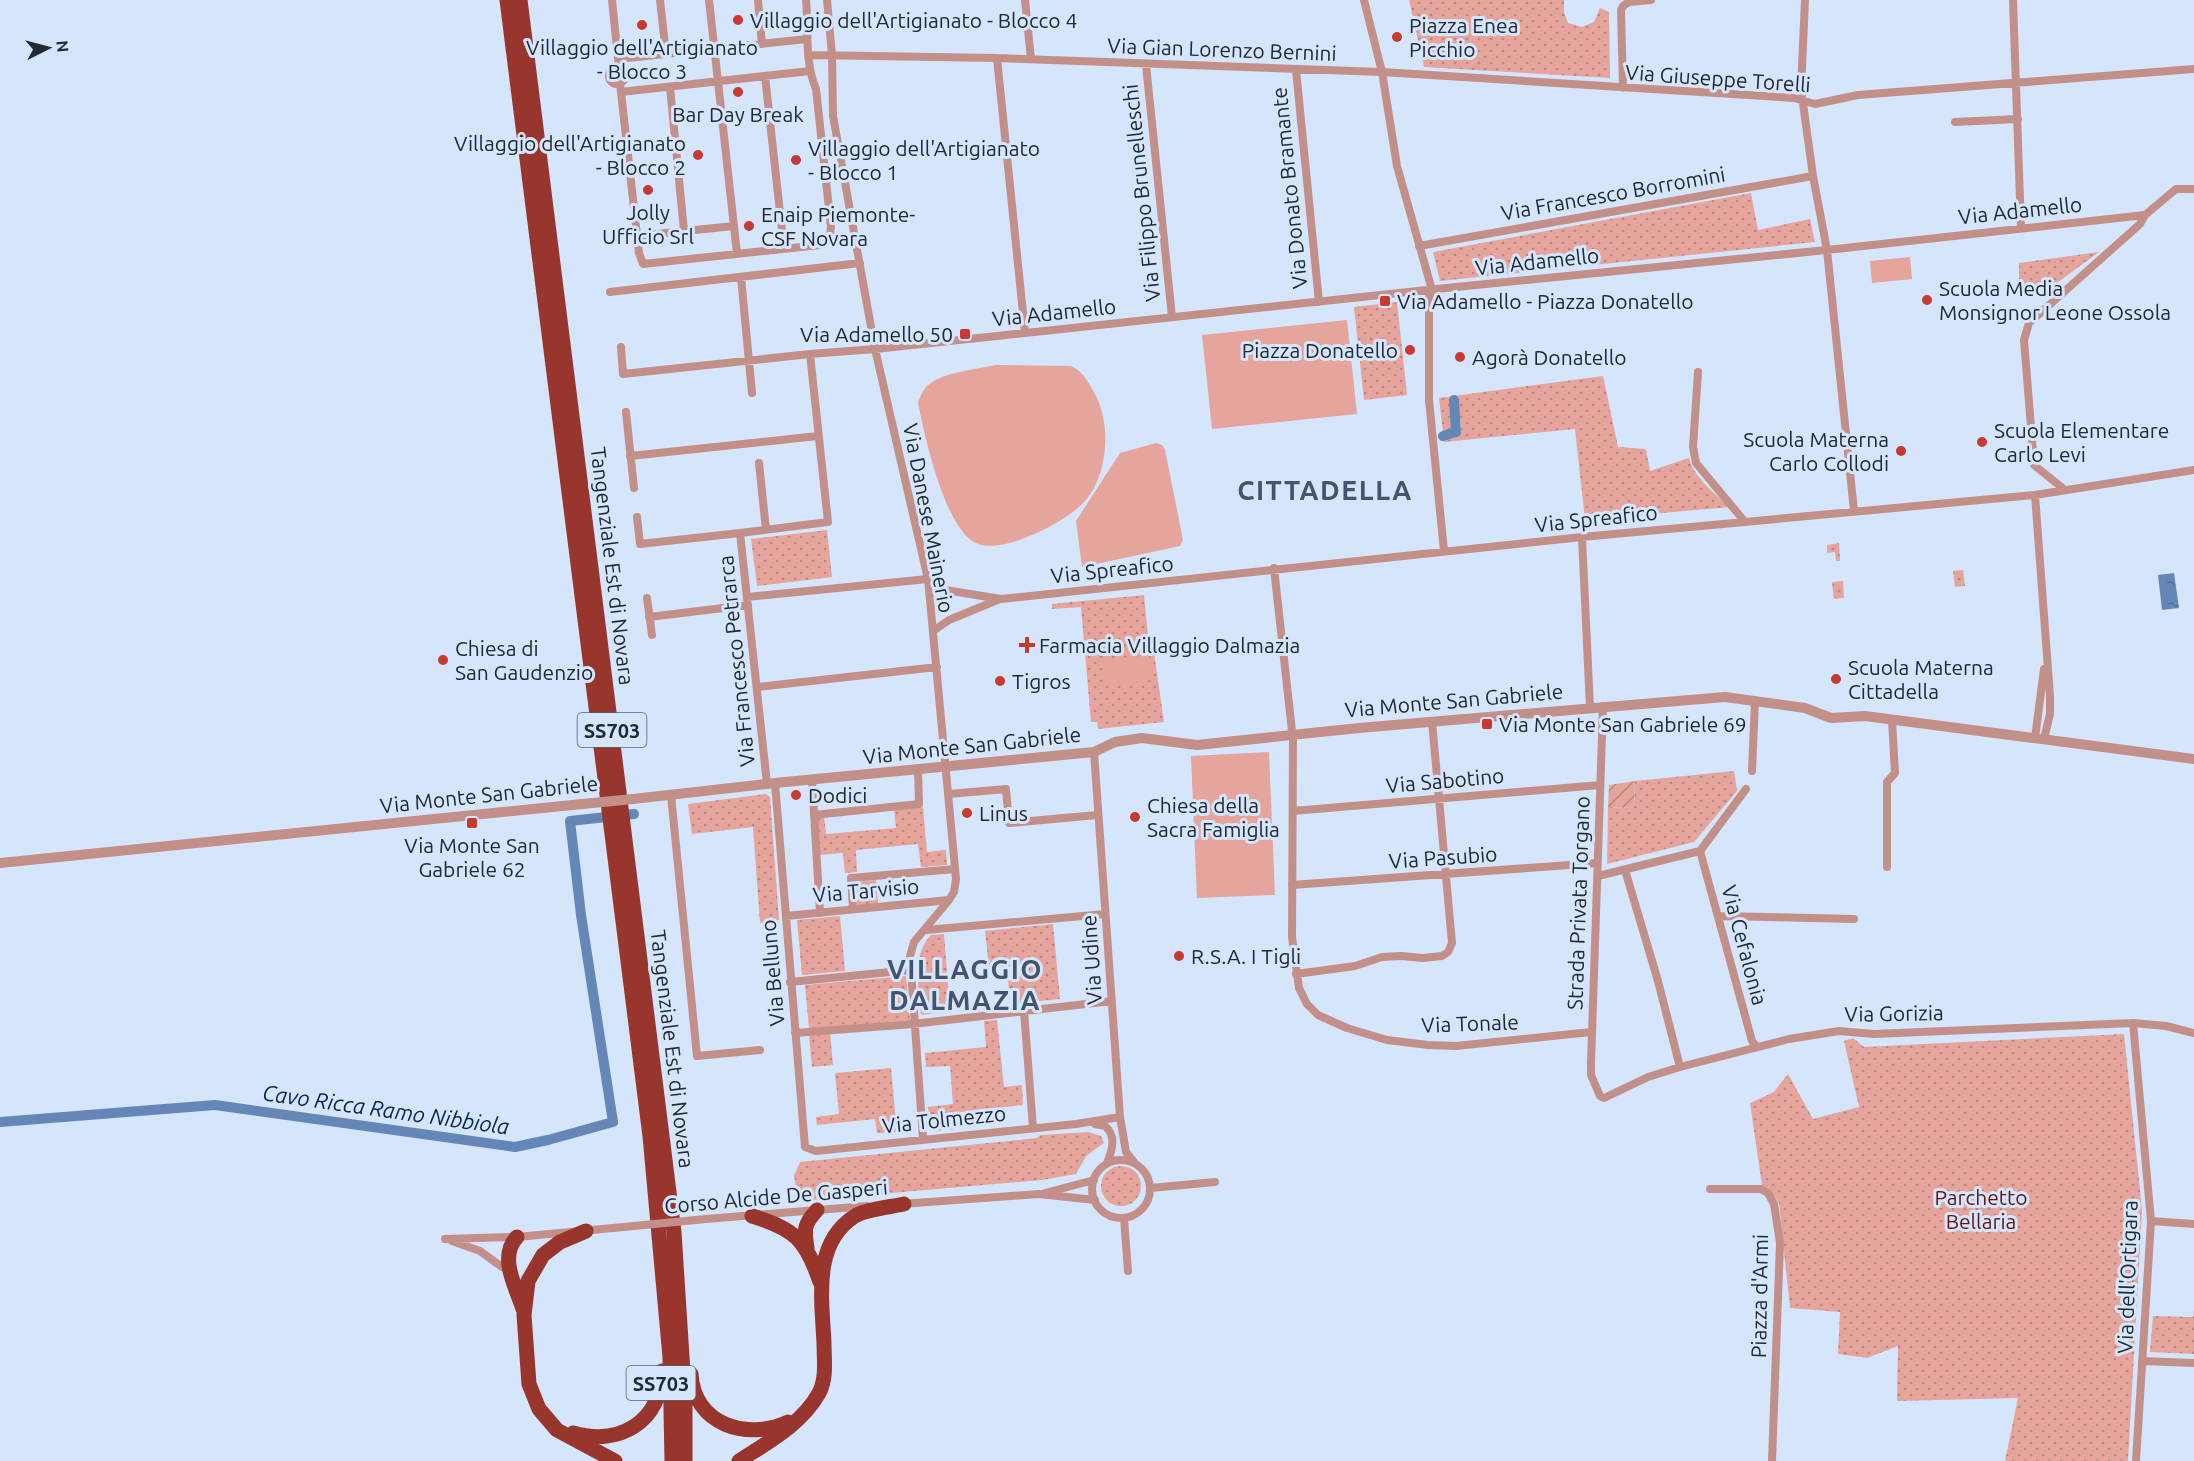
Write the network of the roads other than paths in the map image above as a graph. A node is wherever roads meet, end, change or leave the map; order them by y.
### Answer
1 (507, 0) edge
2 (520, 0) edge
3 (612, 0) edge
4 (660, 0) edge
5 (710, 0) edge
6 (758, 0) edge
7 (806, 0) edge
8 (827, 0) edge
9 (1025, 0) edge
10 (1651, 0) edge
11 (1804, 0) edge
12 (2013, 0) edge
13 (1367, 1) edge
14 (807, 39) junction
15 (762, 44) junction
16 (714, 49) junction
17 (666, 54) junction
18 (808, 55) junction
19 (832, 55) junction
20 (997, 58) junction
21 (1031, 59) junction
22 (619, 64) junction
23 (1146, 65) junction
24 (2194, 69) edge
25 (1296, 70) junction
26 (810, 71) junction
27 (1382, 72) junction
28 (765, 76) junction
29 (2016, 81) junction
30 (718, 82) junction
31 (669, 87) junction
32 (621, 88) junction
33 (1623, 88) junction
34 (1802, 102) junction
35 (2018, 119) junction
36 (1955, 122) dead end
37 (1813, 176) junction
38 (2194, 189) edge
39 (2145, 214) junction
40 (734, 226) junction
41 (2020, 228) junction
42 (684, 231) junction
43 (637, 236) junction
44 (1419, 246) junction
45 (784, 249) junction
46 (1827, 250) junction
47 (737, 254) junction
48 (860, 263) junction
49 (741, 277) junction
50 (1432, 290) junction
51 (610, 292) dead end
52 (1319, 302) junction
53 (1172, 317) junction
54 (1025, 333) junction
55 (621, 347) dead end
56 (875, 349) junction
57 (810, 354) junction
58 (749, 360) junction
59 (1698, 372) dead end
60 (752, 393) dead end
61 (626, 412) dead end
62 (818, 436) junction
63 (630, 456) junction
64 (759, 463) dead end
65 (2194, 470) edge
66 (634, 488) dead end
67 (2065, 490) junction
68 (2035, 495) junction
69 (1854, 511) junction
70 (637, 517) dead end
71 (1745, 522) junction
72 (766, 530) junction
73 (740, 533) junction
74 (1582, 537) junction
75 (1444, 551) junction
76 (1274, 568) junction
77 (928, 579) junction
78 (647, 598) dead end
79 (1001, 599) junction
80 (748, 601) junction
81 (650, 616) junction
82 (933, 631) junction
83 (652, 635) dead end
84 (937, 667) junction
85 (757, 687) junction
86 (1755, 701) junction
87 (1603, 706) junction
88 (1590, 708) junction
89 (1892, 720) junction
90 (1432, 721) junction
91 (1292, 735) junction
92 (2039, 739) junction
93 (1094, 752) junction
94 (2194, 759) edge
95 (947, 767) junction
96 (918, 770) junction
97 (1752, 771) dead end
98 (812, 780) junction
99 (771, 784) junction
100 (1600, 785) junction
101 (1746, 789) dead end
102 (949, 794) junction
103 (671, 795) junction
104 (1439, 798) junction
105 (1293, 811) junction
106 (814, 815) junction
107 (1097, 815) junction
108 (1700, 851) junction
109 (0, 863) edge
110 (1597, 863) junction
111 (1887, 867) dead end
112 (955, 869) junction
113 (1625, 870) junction
114 (1446, 875) junction
115 (1598, 876) junction
116 (1292, 885) junction
117 (950, 900) junction
118 (853, 909) junction
119 (820, 912) junction
120 (1105, 914) junction
121 (786, 916) junction
122 (1719, 916) junction
123 (1854, 919) dead end
124 (926, 930) junction
125 (910, 970) junction
126 (1296, 974) junction
127 (790, 982) junction
128 (1112, 1001) junction
129 (1024, 1011) junction
130 (2133, 1023) junction
131 (913, 1024) junction
132 (1592, 1032) junction
133 (795, 1033) junction
134 (2194, 1033) edge
135 (1757, 1047) junction
136 (760, 1050) dead end
137 (1680, 1067) junction
138 (1604, 1098) joint
139 (1120, 1117) junction
140 (1076, 1124) junction
141 (1033, 1128) junction
142 (923, 1139) junction
143 (816, 1151) joint
144 (1134, 1162) junction
145 (1107, 1163) junction
146 (1094, 1180) junction
147 (1215, 1182) dead end
148 (1151, 1188) junction
149 (1710, 1189) dead end
150 (1039, 1194) junction
151 (1095, 1200) junction
152 (904, 1204) junction
153 (817, 1210) junction
154 (753, 1216) junction
155 (1124, 1218) junction
156 (2151, 1221) junction
157 (2194, 1224) edge
158 (586, 1231) junction
159 (667, 1233) junction
160 (513, 1237) junction
161 (807, 1248) junction
162 (502, 1267) dead end
163 (1128, 1271) dead end
164 (821, 1284) junction
165 (524, 1315) junction
166 (2142, 1361) junction
167 (2194, 1363) edge
168 (801, 1415) junction
169 (545, 1417) junction
170 (615, 1461) edge
171 (672, 1461) edge
172 (685, 1461) edge
173 (739, 1461) edge
174 (1772, 1461) edge
175 (2136, 1461) edge

1 - 159 highway, Tangenziale Est di Novara / SS703
2 - 159 highway, Tangenziale Est di Novara / SS703
3 - 22 street
4 - 17 street
5 - 16 street
6 - 15 street
7 - 14 street
8 - 19 street, Via Danese Mainerio
9 - 21 street
10 - 33 street
11 - 34 street
12 - 29 street
13 - 27 street
14 - 15 street
14 - 18 street
15 - 16 street
16 - 17 street
16 - 30 street
17 - 22 street
18 - 19 street, Via Gian Lorenzo Bernini
18 - 26 street
19 - 20 street, Via Gian Lorenzo Bernini
19 - 48 street, Via Danese Mainerio
20 - 21 street, Via Gian Lorenzo Bernini
20 - 54 street
21 - 23 street, Via Gian Lorenzo Bernini
22 - 32 street
23 - 25 street, Via Gian Lorenzo Bernini
23 - 53 street, Via Filippo Brunelleschi
24 - 29 street, Via Giuseppe Torelli
25 - 27 street, Via Gian Lorenzo Bernini
25 - 52 street, Via Donato Bramante
26 - 28 street
26 - 45 street
27 - 33 street, Via Giuseppe Torelli
27 - 44 street
28 - 30 street
28 - 45 street
29 - 34 street, Via Giuseppe Torelli
29 - 35 street
30 - 31 street
30 - 40 street
31 - 32 street
31 - 42 street
32 - 43 street
33 - 34 street, Via Giuseppe Torelli
34 - 37 street
35 - 36 street
35 - 41 street
37 - 44 street, Via Francesco Borromini
37 - 46 street
38 - 39 street
39 - 41 street, Via Adamello
39 - 67 street
40 - 42 street
40 - 47 street
41 - 46 street, Via Adamello
42 - 43 street
43 - 47 street
44 - 50 street
45 - 47 street
46 - 50 street, Via Adamello
46 - 69 street
48 - 49 street
48 - 56 street, Via Danese Mainerio
49 - 51 street
49 - 58 street
50 - 52 street, Via Adamello
50 - 75 street
52 - 53 street, Via Adamello
53 - 54 street, Via Adamello
54 - 56 street, Via Adamello
55 - 58 street
56 - 57 street
56 - 77 street, Via Danese Mainerio
57 - 58 street
57 - 62 street, Via Francesco Petrarca
58 - 60 street
59 - 71 street
61 - 63 street
62 - 63 street
62 - 72 street, Via Francesco Petrarca
63 - 66 street
64 - 72 street
65 - 67 street, Via Spreafico
67 - 68 street, Via Spreafico
68 - 69 street, Via Spreafico
68 - 92 street
69 - 71 street, Via Spreafico
70 - 73 street
71 - 74 street, Via Spreafico
72 - 73 street, Via Francesco Petrarca
73 - 80 street, Via Francesco Petrarca
74 - 75 street, Via Spreafico
74 - 88 street
75 - 76 street, Via Spreafico
76 - 79 street, Via Spreafico
76 - 91 street, Via Tonale
77 - 79 street, Via Spreafico
77 - 80 street
77 - 82 street, Via Danese Mainerio
78 - 81 street
79 - 82 street, Via Spreafico
80 - 81 street
80 - 85 street, Via Francesco Petrarca
81 - 83 street
82 - 84 street, Via Danese Mainerio
84 - 85 street
84 - 95 street, Via Danese Mainerio
85 - 99 street, Via Francesco Petrarca
86 - 87 street, Via Monte San Gabriele
86 - 89 street, Via Monte San Gabriele
86 - 97 street
87 - 88 street, Via Monte San Gabriele
87 - 100 street, Strada Privata Torgano
88 - 90 street, Via Monte San Gabriele
89 - 92 street, Via Monte San Gabriele
89 - 111 street
90 - 91 street, Via Monte San Gabriele
90 - 104 street
91 - 93 street, Via Monte San Gabriele
91 - 105 street, Via Tonale
92 - 94 street, Via Monte San Gabriele
93 - 95 street, Via Monte San Gabriele
93 - 107 street, Via Udine
95 - 96 street, Via Monte San Gabriele
95 - 102 street, Via Danese Mainerio
96 - 98 street, Via Monte San Gabriele
96 - 106 street
98 - 99 street, Via Monte San Gabriele
98 - 106 street
99 - 103 street, Via Monte San Gabriele
99 - 121 street, Via Belluno
100 - 104 street, Via Sabotino
100 - 110 street, Strada Privata Torgano
101 - 108 street
102 - 107 street
102 - 112 street, Via Danese Mainerio
103 - 109 street, Via Monte San Gabriele, bridge
103 - 136 street
104 - 105 street, Via Sabotino
104 - 114 street
105 - 116 street, Via Tonale
106 - 119 street
107 - 120 street, Via Udine
108 - 113 street
108 - 122 street, Via Cefalonia
110 - 114 street, Via Pasubio
110 - 115 street, Strada Privata Torgano
112 - 117 street, Via Danese Mainerio
112 - 118 street
113 - 115 street
113 - 137 street
114 - 116 street, Via Pasubio
114 - 126 street
115 - 132 street, Strada Privata Torgano
116 - 126 street, Via Tonale
117 - 118 street, Via Tarvisio
117 - 124 street
118 - 119 street, Via Tarvisio
119 - 121 street, Via Tarvisio
120 - 124 street
120 - 128 street, Via Udine
121 - 127 street, Via Belluno
122 - 123 street
122 - 135 street, Via Cefalonia
124 - 125 street
125 - 127 street
125 - 131 street
126 - 132 street, Via Tonale
127 - 133 street, Via Belluno
128 - 129 street
128 - 139 street, Via Udine
129 - 131 street
129 - 141 street
130 - 134 street, Via Gorizia
130 - 135 street, Via Gorizia
130 - 156 street, Via dell'Ortigara
131 - 133 street
131 - 142 street
132 - 138 street, Strada Privata Torgano
133 - 143 street, Via Belluno
135 - 137 street, Via Gorizia
137 - 138 street, Via Gorizia
139 - 140 street, Via Tolmezzo
139 - 144 street, Via Udine
140 - 141 street, Via Tolmezzo
140 - 145 street, Via Tolmezzo
141 - 142 street, Via Tolmezzo
142 - 143 street, Via Tolmezzo
144 - 145 street
144 - 148 street
145 - 146 street
146 - 150 street, Corso Alcide De Gasperi
146 - 151 street
147 - 148 street
148 - 155 street
149 - 174 street, Piazza d'Armi
150 - 151 street, Corso Alcide De Gasperi
150 - 152 street, Corso Alcide De Gasperi
151 - 155 street
152 - 153 street, Corso Alcide De Gasperi
152 - 164 highway
153 - 154 street, Corso Alcide De Gasperi
153 - 161 highway
154 - 158 street, Corso Alcide De Gasperi, bridge
154 - 161 highway
155 - 163 street
156 - 157 street
156 - 166 street, Via dell'Ortigara
158 - 160 street, Corso Alcide De Gasperi
158 - 165 highway, SS703
159 - 168 highway, SS703
159 - 169 highway, SS703
159 - 171 highway, Tangenziale Est di Novara / SS703
159 - 172 highway, Tangenziale Est di Novara / SS703
160 - 162 street, Corso Alcide De Gasperi
160 - 165 highway, SS703
161 - 164 highway
164 - 168 highway
165 - 169 highway, SS703
166 - 167 street
166 - 175 street, Via dell'Ortigara
168 - 173 highway
169 - 170 highway, SS703

